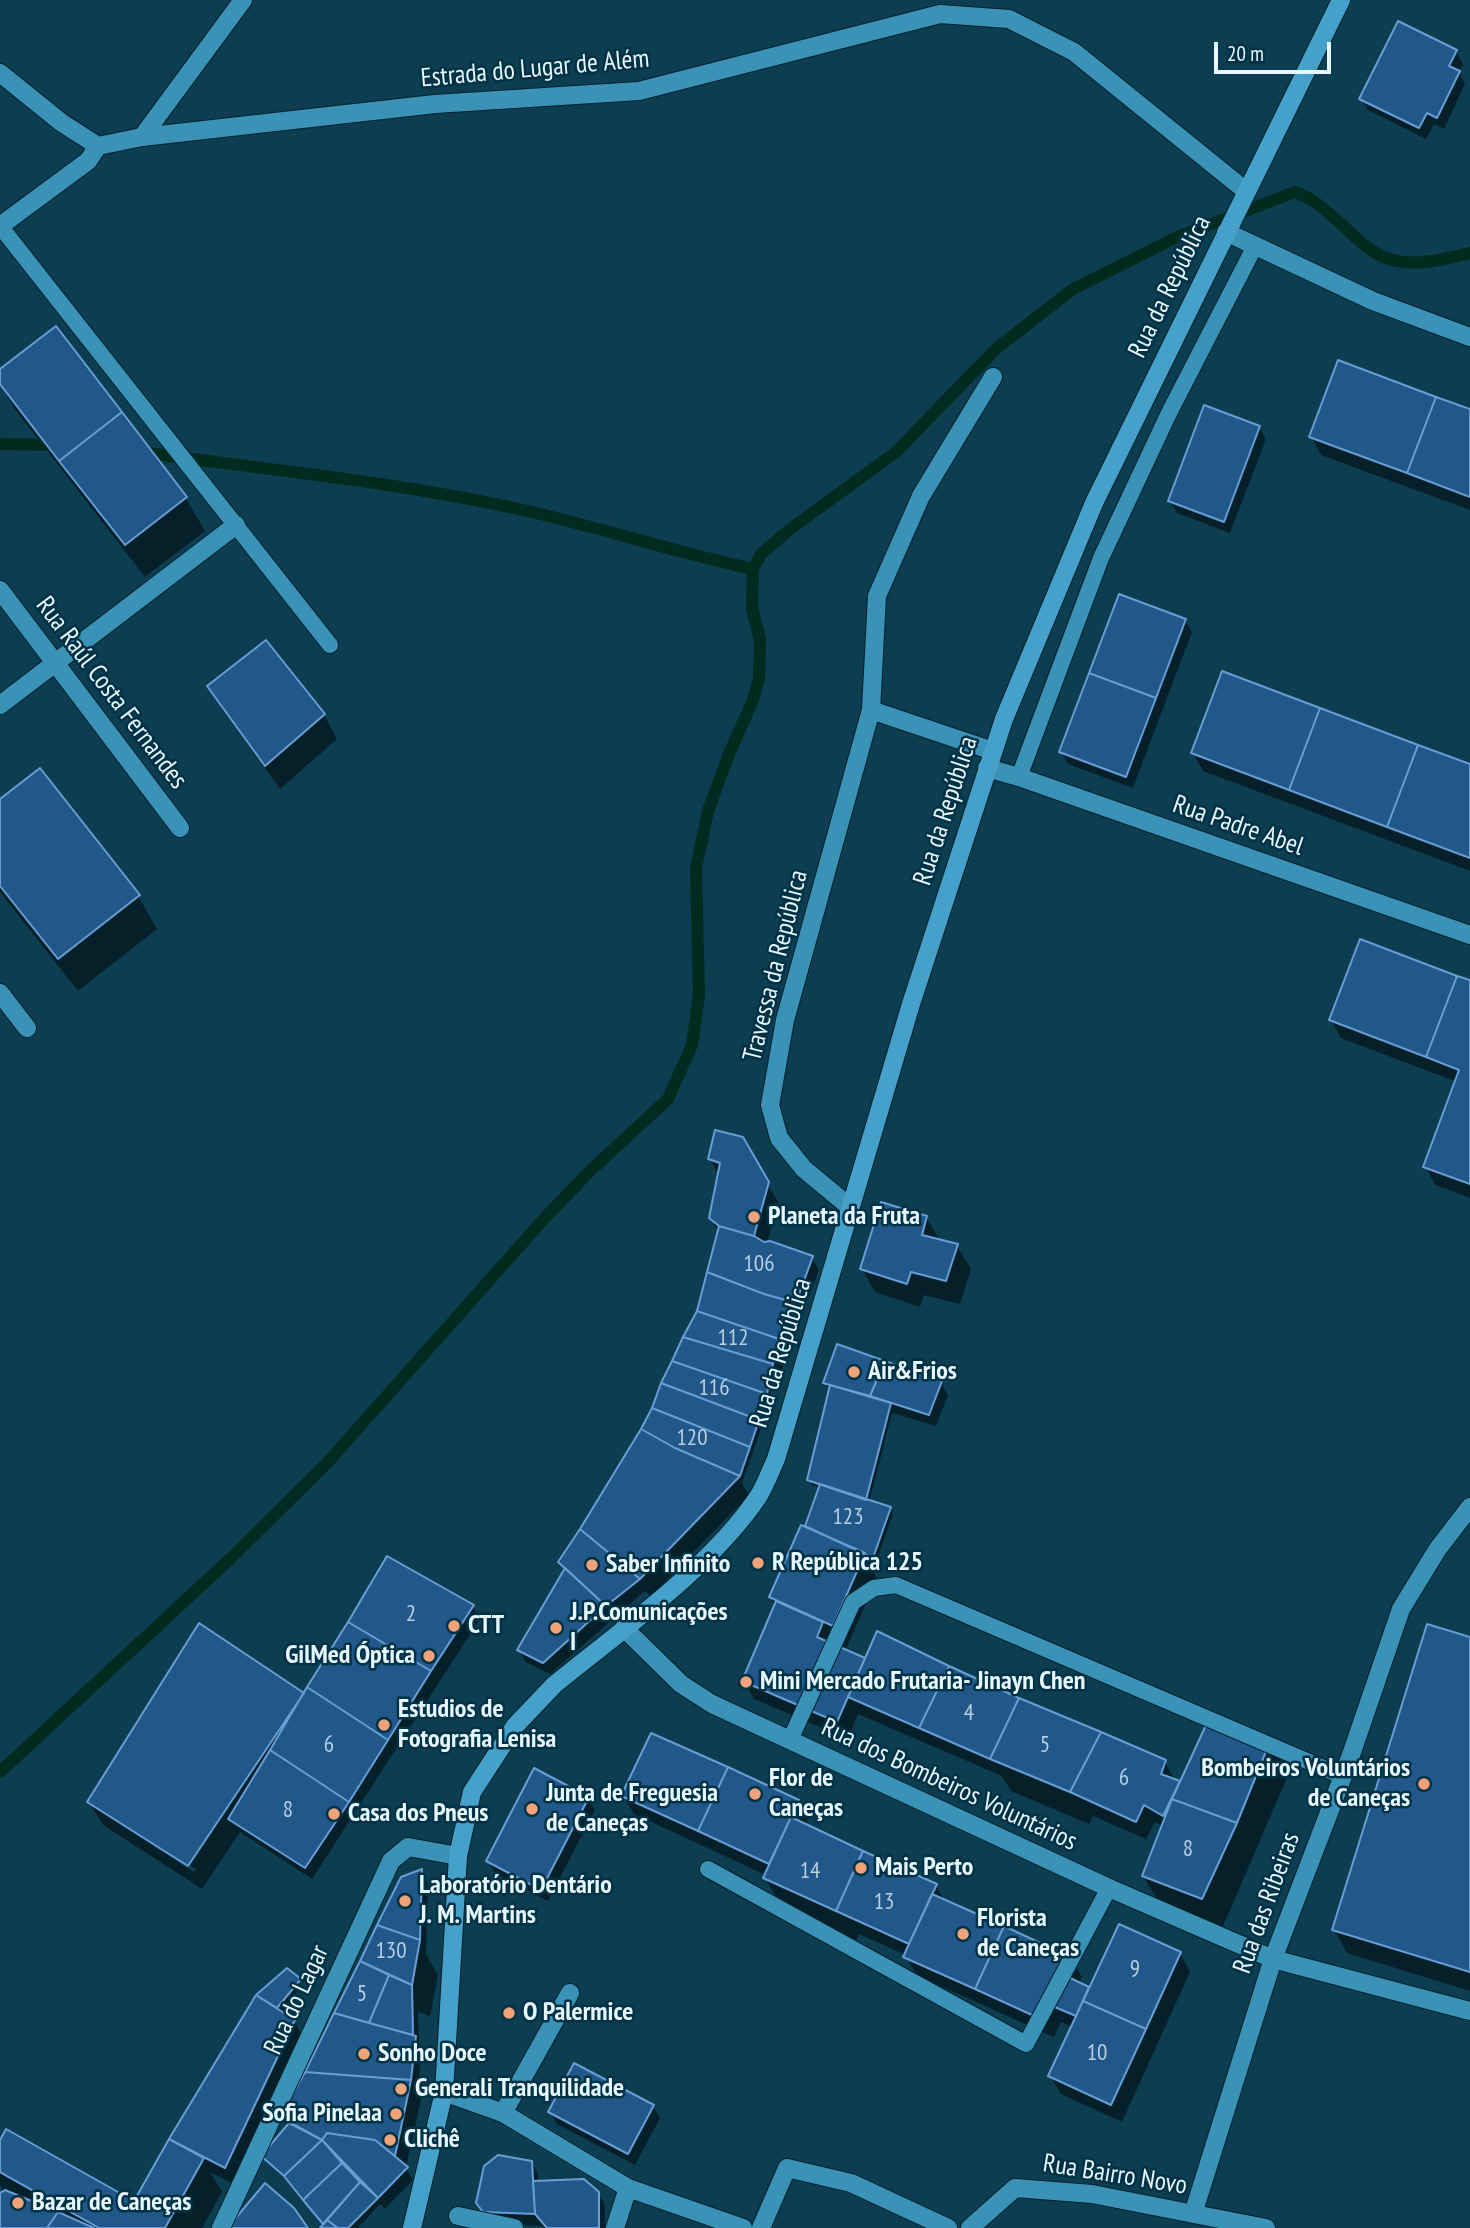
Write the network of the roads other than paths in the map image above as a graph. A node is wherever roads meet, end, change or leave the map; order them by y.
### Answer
1 (243, 0) edge
2 (1341, 0) edge
3 (0, 73) edge
4 (142, 137) junction
5 (99, 146) junction
6 (1246, 191) junction
7 (0, 226) edge
8 (1226, 232) junction
9 (1255, 246) junction
10 (1470, 337) edge
11 (993, 377) dead end
12 (236, 525) junction
13 (0, 590) edge
14 (330, 645) dead end
15 (56, 661) junction
16 (0, 705) edge
17 (871, 710) junction
18 (993, 751) junction
19 (987, 768) junction
20 (1019, 777) junction
21 (180, 828) dead end
22 (1470, 935) edge
23 (0, 993) edge
24 (27, 1028) dead end
25 (851, 1208) junction
26 (1470, 1507) edge
27 (624, 1628) junction
28 (790, 1741) junction
29 (1342, 1776) junction
30 (458, 1856) junction
31 (708, 1869) dead end
32 (1109, 1888) junction
33 (1273, 1959) junction
34 (570, 1993) dead end
35 (1470, 2011) edge
36 (444, 2092) junction
37 (503, 2113) junction
38 (628, 2188) junction
39 (1193, 2214) junction
40 (458, 2216) dead end
41 (221, 2228) edge
42 (412, 2228) edge
43 (514, 2228) edge
44 (615, 2228) edge
45 (743, 2228) edge
46 (761, 2228) edge
47 (948, 2228) edge
48 (970, 2228) edge
49 (1266, 2228) edge

1 - 4 street
2 - 6 main road, Rua da República
3 - 5 street
4 - 5 street, Estrada do Lugar de Além
4 - 6 street, Estrada do Lugar de Além
5 - 7 street
6 - 8 main road, Rua da República
7 - 12 lane
8 - 9 street
8 - 18 main road, Rua da República
9 - 10 street
9 - 20 lane
11 - 17 street, Travessa da República
12 - 14 lane
12 - 15 street
13 - 15 street, Rua Raúl Costa Fernandes
15 - 16 street
15 - 21 street, Rua Raúl Costa Fernandes
17 - 18 street
17 - 25 street, Travessa da República
18 - 19 main road, Rua da República
19 - 20 street, Rua Padre Abel
19 - 25 main road, Rua da República
20 - 22 street, Rua Padre Abel
23 - 24 street
25 - 27 main road, Rua da República
26 - 29 street, Rua das Ribeiras
27 - 28 street, Rua dos Bombeiros Voluntários
27 - 30 main road, Rua da República
28 - 29 lane
28 - 32 street, Rua dos Bombeiros Voluntários
29 - 33 street, Rua das Ribeiras
30 - 36 main road, Rua da República
30 - 41 street, Rua do Lagar
31 - 32 lane
32 - 33 street, Rua dos Bombeiros Voluntários
33 - 35 street, Rua dos Bombeiros Voluntários
33 - 39 street, Rua das Ribeiras
34 - 37 street
36 - 37 street
36 - 42 main road, Rua da República
37 - 38 street
38 - 44 street
38 - 45 street
39 - 48 street, Rua Bairro Novo
39 - 49 street, Rua Bairro Novo
40 - 43 street
46 - 47 street

